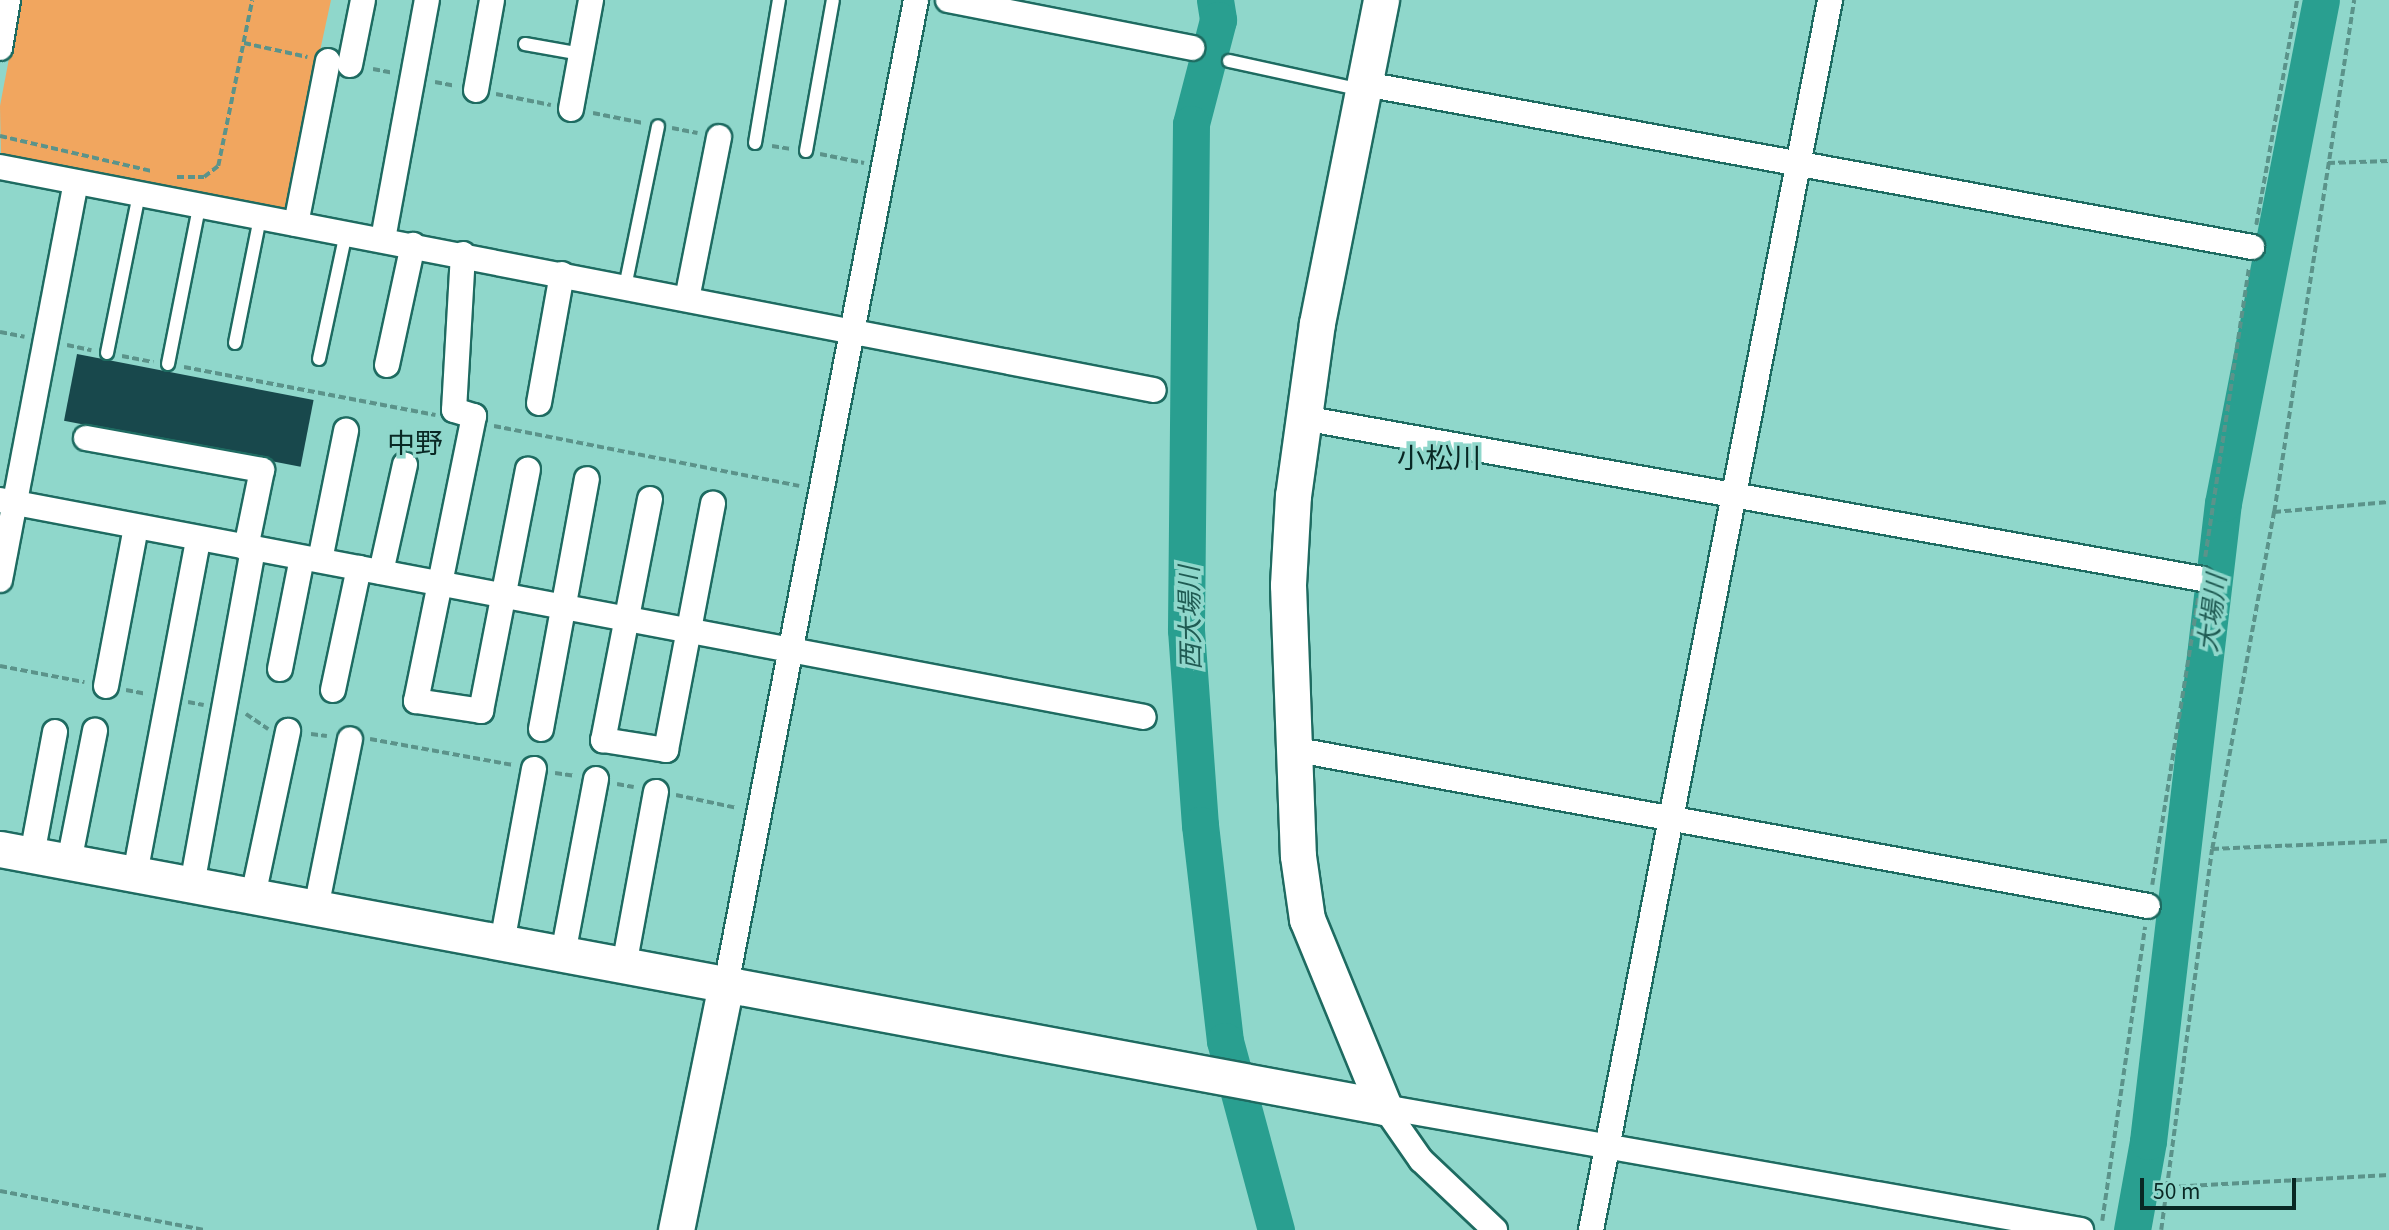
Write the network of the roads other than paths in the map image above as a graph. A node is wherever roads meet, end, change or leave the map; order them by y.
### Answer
1 (8, 0) edge
2 (363, 0) edge
3 (427, 0) edge
4 (492, 0) edge
5 (591, 0) edge
6 (779, 0) edge
7 (833, 0) edge
8 (916, 0) edge
9 (948, 0) edge
10 (1381, 0) edge
11 (1830, 0) edge
12 (1008, 6) edge
13 (525, 44) dead end
14 (0, 48) edge
15 (1192, 48) dead end
16 (580, 54) junction
17 (1229, 61) dead end
18 (1365, 87) junction
19 (476, 90) dead end
20 (570, 109) dead end
21 (658, 126) dead end
22 (719, 137) dead end
23 (755, 144) dead end
24 (806, 152) dead end
25 (1798, 165) junction
26 (0, 167) edge
27 (76, 182) junction
28 (138, 195) junction
29 (199, 206) junction
30 (260, 218) junction
31 (296, 224) junction
32 (346, 233) junction
33 (383, 239) junction
34 (413, 245) junction
35 (2252, 247) road end
36 (463, 254) junction
37 (562, 274) junction
38 (625, 287) junction
39 (687, 299) junction
40 (852, 331) junction
41 (234, 343) dead end
42 (107, 353) road end
43 (319, 359) dead end
44 (168, 364) road end
45 (387, 365) dead end
46 (1154, 390) dead end
47 (539, 403) dead end
48 (1303, 418) junction
49 (346, 431) dead end
50 (86, 438) dead end
51 (405, 465) dead end
52 (528, 470) dead end
53 (587, 479) dead end
54 (1735, 496) junction
55 (650, 499) dead end
56 (7, 501) edge
57 (713, 503) dead end
58 (136, 527) junction
59 (198, 539) junction
60 (250, 549) junction
61 (311, 559) junction
62 (370, 570) junction
63 (2202, 579) road end
64 (0, 580) edge
65 (443, 584) junction
66 (504, 594) junction
67 (565, 607) junction
68 (626, 618) junction
69 (690, 631) junction
70 (791, 651) junction
71 (280, 669) dead end
72 (106, 687) road end
73 (333, 690) dead end
74 (1144, 717) dead end
75 (541, 729) dead end
76 (95, 731) dead end
77 (288, 731) road end
78 (55, 732) dead end
79 (350, 739) road end
80 (1292, 749) junction
81 (534, 769) road end
82 (596, 779) road end
83 (656, 792) road end
84 (1670, 818) junction
85 (16, 852) edge
86 (69, 862) junction
87 (135, 874) junction
88 (192, 885) junction
89 (253, 896) junction
90 (2148, 906) road end
91 (316, 908) junction
92 (502, 943) junction
93 (563, 954) junction
94 (624, 966) junction
95 (726, 985) junction
96 (1384, 1107) junction
97 (1607, 1145) junction
98 (676, 1230) edge
99 (1495, 1230) edge
100 (1591, 1230) edge
101 (2081, 1230) edge

1 - 14 street
2 - 31 street
3 - 33 street
4 - 19 street
5 - 16 street
6 - 23 lane
7 - 24 lane
8 - 40 street
9 - 12 street
10 - 18 street
11 - 25 street
12 - 15 street
13 - 16 lane
16 - 20 street
17 - 18 lane
18 - 25 street
18 - 48 street
21 - 38 lane
22 - 39 street
25 - 35 street
25 - 54 street
26 - 27 street
27 - 28 street
27 - 56 street
28 - 29 street
28 - 42 lane
29 - 30 street
29 - 44 lane
30 - 31 street
30 - 41 lane
31 - 32 street
32 - 33 street
32 - 43 lane
33 - 34 street
34 - 36 street
34 - 45 street
36 - 37 street
36 - 65 street
37 - 38 street
37 - 47 street
38 - 39 street
39 - 40 street
40 - 46 street
40 - 70 street
48 - 54 street
48 - 80 street
49 - 61 street
50 - 60 street
51 - 62 street
52 - 66 street
53 - 67 street
54 - 63 street
54 - 84 street
55 - 68 street
56 - 58 street
56 - 64 street
57 - 69 street
58 - 59 street
58 - 72 street
59 - 60 street
59 - 87 street
60 - 61 street
60 - 88 street
61 - 62 street
61 - 71 street
62 - 65 street
62 - 73 street
65 - 66 street
65 - 66 street
66 - 67 street
67 - 68 street
67 - 75 street
68 - 69 street
68 - 69 street
69 - 70 street
70 - 74 street
70 - 95 street
76 - 86 street
77 - 89 street
78 - 85 street
79 - 91 street
80 - 84 street
80 - 96 street
81 - 92 street
82 - 93 street
83 - 94 street
84 - 90 street
84 - 97 street
85 - 86 street
86 - 87 street
87 - 88 street
88 - 89 street
89 - 91 street
91 - 92 street
92 - 93 street
93 - 94 street
94 - 95 street
95 - 96 street
95 - 98 street
96 - 97 street
96 - 99 street
97 - 100 street
97 - 101 street

